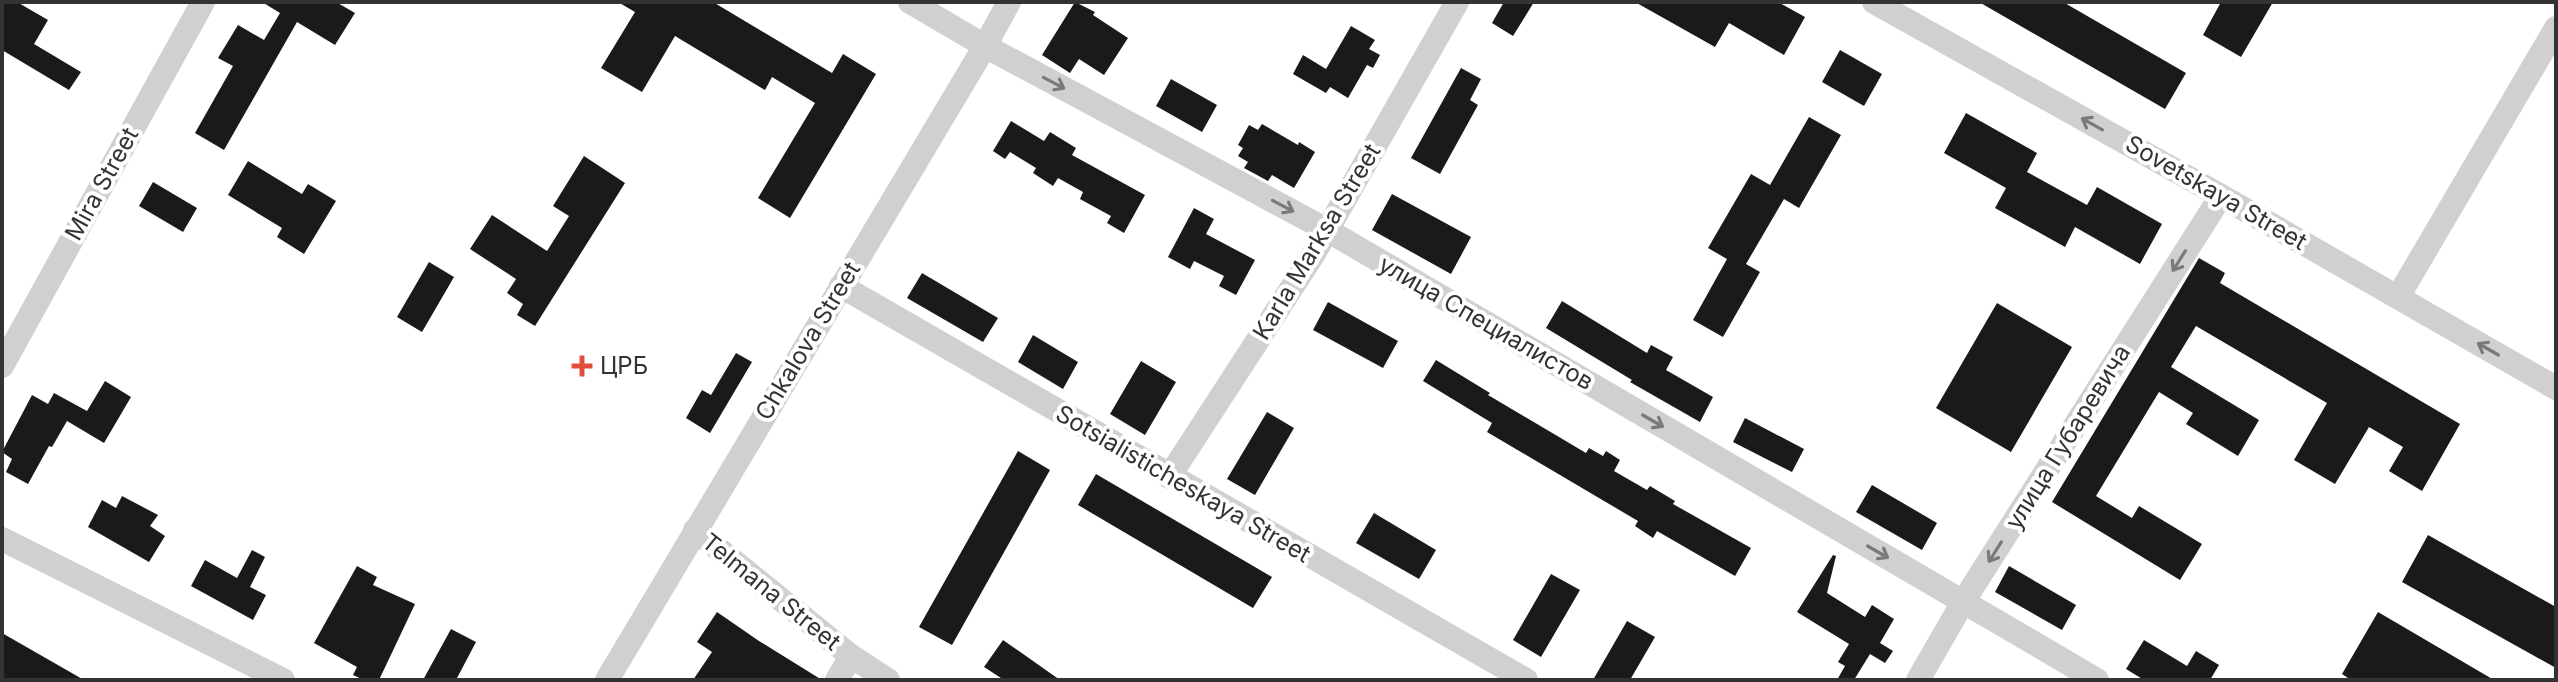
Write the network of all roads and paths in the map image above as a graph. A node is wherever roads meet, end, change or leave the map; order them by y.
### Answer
1 (203, 2) edge
2 (910, 2) edge
3 (1009, 2) edge
4 (1457, 2) edge
5 (1874, 2) edge
6 (2556, 28) edge
7 (985, 46) junction
8 (2221, 196) junction
9 (1327, 230) junction
10 (841, 286) junction
11 (2398, 297) junction
12 (2, 366) edge
13 (2556, 388) edge
14 (1169, 477) junction
15 (695, 530) junction
16 (2, 539) edge
17 (1963, 602) junction
18 (851, 656) junction
19 (283, 680) edge
20 (607, 680) edge
21 (837, 680) edge
22 (888, 680) edge
23 (1526, 680) edge
24 (1918, 680) edge
25 (2097, 680) edge

1 - 12 street, Mira Street
2 - 7 street, улица Специалистов
3 - 7 street, Chkalova Street
4 - 9 street, Karla Marksa Street
8 -> 5 street, Sovetskaya Street
6 - 11 street
7 -> 9 street, улица Специалистов
7 - 10 street, Chkalova Street
8 - 11 street, Sovetskaya Street
8 -> 17 street, улица Губаревича
9 - 14 street, Karla Marksa Street
9 -> 17 street, улица Специалистов
10 - 14 street, Sotsialisticheskaya Street
10 - 15 street, Chkalova Street
13 -> 11 street, Sovetskaya Street
14 - 23 street, Sotsialisticheskaya Street
15 - 18 street, Telmana Street
15 - 20 street, Chkalova Street
16 - 19 street
17 - 24 street, улица Губаревича
17 - 25 street, улица Специалистов
18 - 21 street
18 - 22 street, Telmana Street

